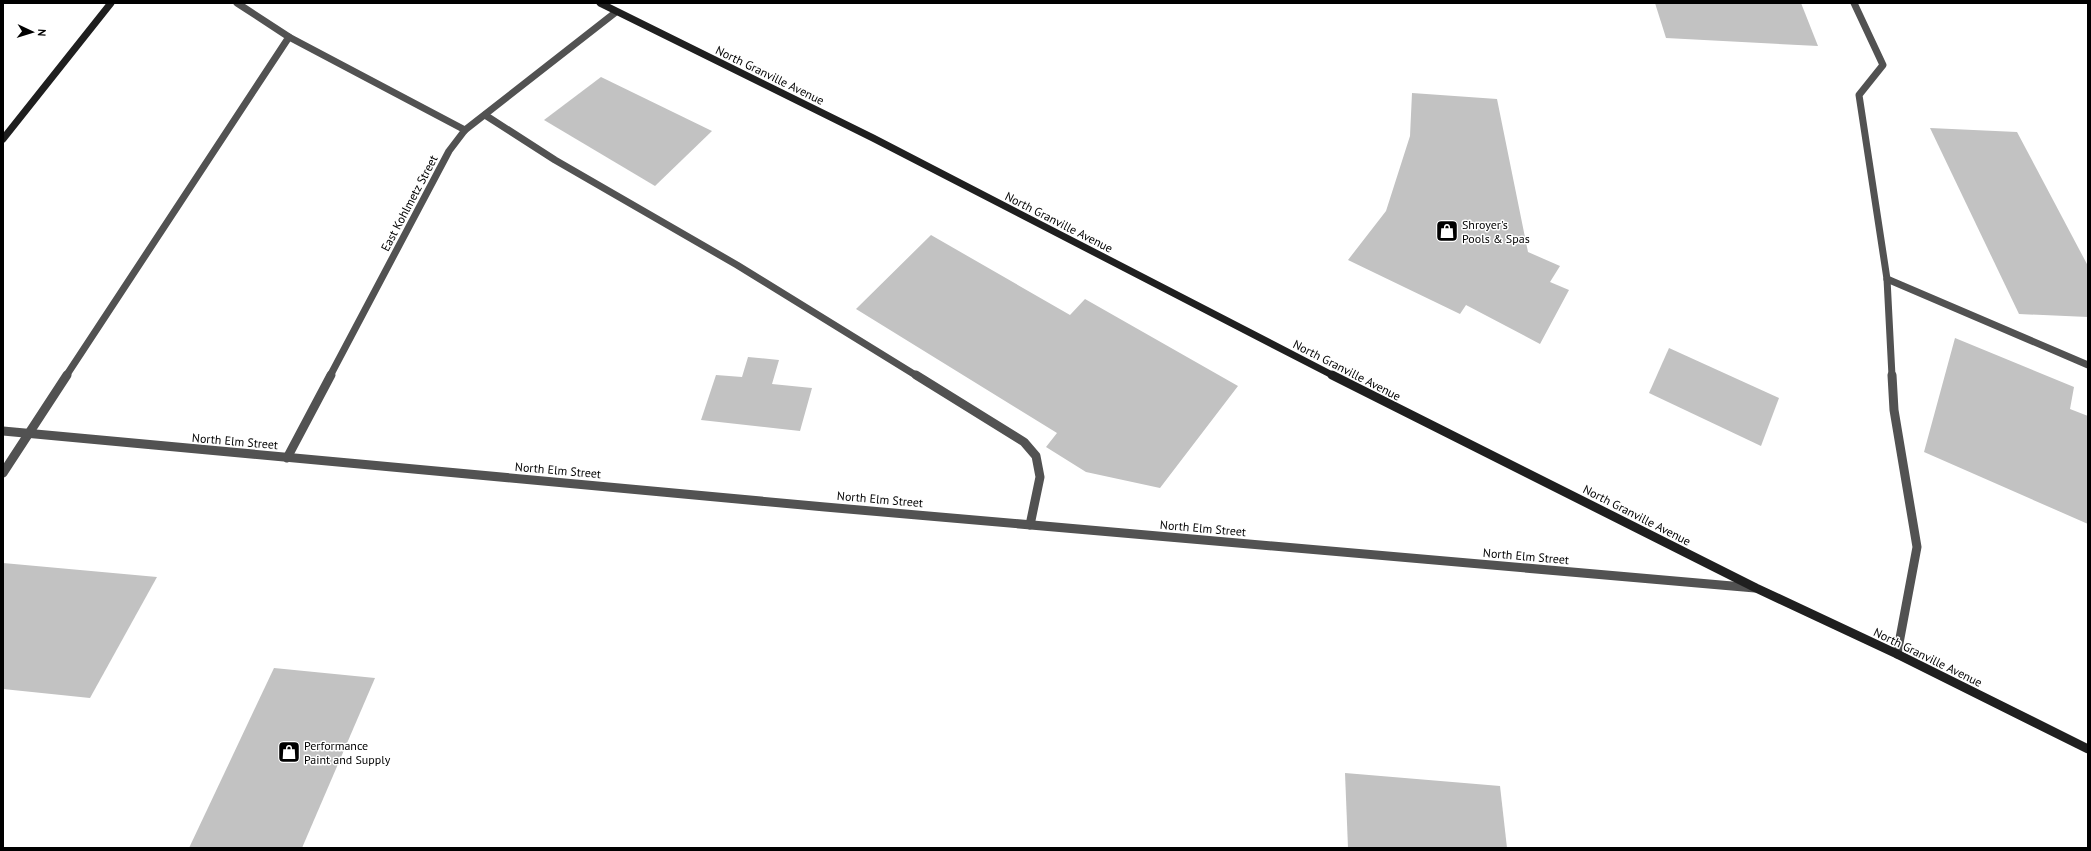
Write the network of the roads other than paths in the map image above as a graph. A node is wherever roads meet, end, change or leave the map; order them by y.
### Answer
1 (111, 3) edge
2 (237, 3) edge
3 (600, 3) edge
4 (1854, 3) edge
5 (616, 12) junction
6 (288, 37) junction
7 (485, 115) junction
8 (465, 130) junction
9 (3, 139) edge
10 (1887, 279) junction
11 (2088, 365) edge
12 (3, 431) edge
13 (28, 434) junction
14 (287, 458) junction
15 (3, 473) edge
16 (1030, 525) junction
17 (1756, 588) junction
18 (1897, 654) junction
19 (2088, 749) edge

1 - 9 main road
2 - 6 street
3 - 5 main road, North Granville Avenue
4 - 10 street
5 - 7 street, East Kohlmetz Street
5 - 17 main road, North Granville Avenue
6 - 8 street
6 - 13 street
7 - 8 street, East Kohlmetz Street
7 - 16 street
8 - 14 street, East Kohlmetz Street
10 - 11 street
10 - 18 street
12 - 13 street, North Elm Street
13 - 14 street, North Elm Street
13 - 15 street
14 - 16 street, North Elm Street
16 - 17 street, North Elm Street
17 - 18 main road, North Granville Avenue
18 - 19 main road, North Granville Avenue

